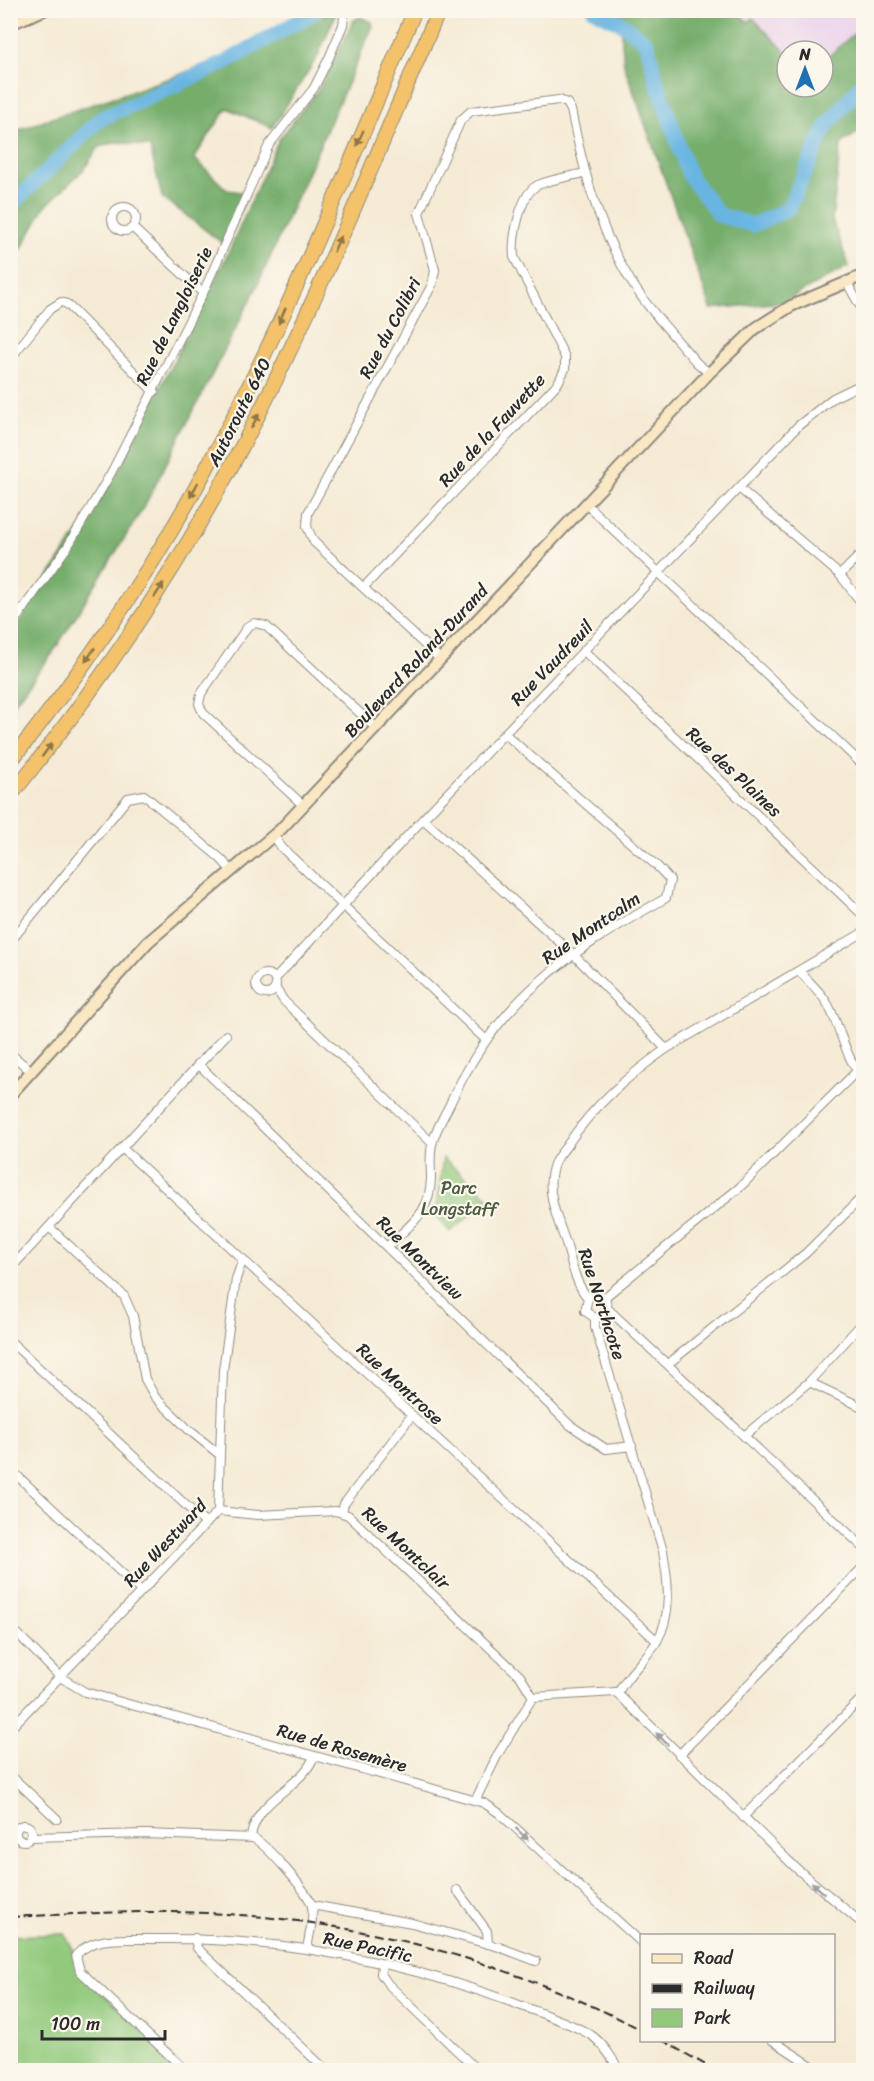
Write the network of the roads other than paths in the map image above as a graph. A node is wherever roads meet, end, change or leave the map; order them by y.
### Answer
1 (44, 10) edge
2 (345, 10) edge
3 (415, 10) edge
4 (439, 10) edge
5 (10, 24) edge
6 (584, 173) junction
7 (133, 228) dead end
8 (864, 275) edge
9 (846, 281) junction
10 (203, 293) junction
11 (864, 313) edge
12 (10, 359) edge
13 (709, 373) junction
14 (864, 383) edge
15 (154, 393) junction
16 (740, 488) junction
17 (586, 504) junction
18 (864, 551) edge
19 (660, 571) junction
20 (840, 575) junction
21 (364, 587) junction
22 (864, 606) edge
23 (10, 607) edge
24 (21, 612) junction
25 (10, 627) edge
26 (584, 651) junction
27 (440, 659) junction
28 (376, 728) junction
29 (505, 734) junction
30 (10, 762) edge
31 (864, 766) edge
32 (10, 796) edge
33 (303, 805) junction
34 (423, 819) junction
35 (274, 836) junction
36 (232, 871) junction
37 (345, 904) junction
38 (864, 916) edge
39 (864, 932) edge
40 (10, 942) edge
41 (573, 954) junction
42 (799, 970) junction
43 (275, 979) junction
44 (276, 989) junction
45 (226, 1035) dead end
46 (485, 1039) junction
47 (666, 1049) junction
48 (10, 1053) edge
49 (198, 1064) junction
50 (32, 1072) junction
51 (856, 1072) junction
52 (864, 1078) edge
53 (10, 1095) edge
54 (432, 1143) junction
55 (122, 1148) junction
56 (864, 1195) edge
57 (49, 1227) junction
58 (387, 1247) junction
59 (243, 1259) junction
60 (10, 1269) edge
61 (604, 1297) junction
62 (588, 1298) junction
63 (608, 1309) junction
64 (595, 1318) junction
65 (864, 1321) edge
66 (10, 1341) edge
67 (668, 1364) junction
68 (808, 1382) junction
69 (864, 1408) edge
70 (412, 1415) junction
71 (744, 1437) junction
72 (632, 1446) junction
73 (219, 1455) junction
74 (10, 1469) edge
75 (218, 1511) junction
76 (342, 1512) junction
77 (206, 1524) junction
78 (864, 1548) edge
79 (864, 1566) edge
80 (141, 1591) junction
81 (10, 1626) edge
82 (657, 1641) junction
83 (60, 1677) junction
84 (618, 1694) junction
85 (864, 1696) edge
86 (533, 1697) junction
87 (10, 1730) edge
88 (679, 1755) junction
89 (315, 1756) junction
90 (10, 1775) edge
91 (476, 1800) junction
92 (743, 1817) junction
93 (57, 1819) dead end
94 (30, 1837) dead end
95 (251, 1837) junction
96 (457, 1890) dead end
97 (312, 1905) junction
98 (864, 1925) edge
99 (195, 1938) junction
100 (640, 1941) edge
101 (488, 1944) junction
102 (307, 1949) junction
103 (536, 1961) dead end
104 (382, 1965) junction
105 (775, 2042) edge
106 (185, 2070) edge
107 (326, 2070) edge
108 (477, 2070) edge
109 (619, 2070) edge
110 (819, 2070) edge

1 - 5 street
2 - 10 street, Rue de Langloiserie
3 -> 30 highway, Autoroute 640
32 -> 4 highway, Autoroute 640
6 - 13 street, Rue du Colibri
6 - 21 street, Rue de la Fauvette
6 - 21 street, Rue du Colibri
7 - 10 street
8 - 9 street, Boulevard Roland-Durand
9 - 11 street
9 - 13 street, Boulevard Roland-Durand
10 - 15 street, Rue de Langloiserie
12 - 15 street
13 - 17 street, Boulevard Roland-Durand
14 - 16 street, Rue Vaudreuil
15 - 24 street, Rue de Langloiserie
16 - 19 street, Rue Vaudreuil
16 - 20 street
17 - 19 street
17 - 27 street, Boulevard Roland-Durand
18 - 20 street
19 - 26 street, Rue Vaudreuil
19 - 31 street
20 - 22 street
21 - 27 street, Rue du Colibri
23 - 24 street
24 - 25 street, Rue de Langloiserie
26 - 29 street, Rue Vaudreuil
26 - 38 street, Rue des Plaines
27 - 28 street, Boulevard Roland-Durand
28 - 33 street, Boulevard Roland-Durand
28 - 33 street
29 - 34 street, Rue Vaudreuil
29 - 41 street, Rue Montcalm
33 - 35 street, Boulevard Roland-Durand
34 - 37 street, Rue Vaudreuil
34 - 41 street
35 - 36 street, Boulevard Roland-Durand
35 - 37 street
36 - 40 street
36 - 50 street, Boulevard Roland-Durand
37 - 43 street, Rue Vaudreuil
37 - 46 street
39 - 42 street, Rue Northcote
41 - 46 street, Rue Montcalm
41 - 47 street
42 - 47 street, Rue Northcote
42 - 51 street
43 - 44 street
43 - 44 street
44 - 54 street
45 - 49 street
46 - 54 street, Rue Montcalm
47 - 62 street, Rue Northcote
48 - 50 street
49 - 55 street
49 - 58 street, Rue Montview
50 - 53 street, Boulevard Roland-Durand
51 - 52 street
51 - 61 street
54 - 58 street, Rue Montcalm
55 - 57 street
55 - 59 street, Rue Montrose
56 - 67 street
57 - 60 street
57 - 73 street
58 - 72 street, Rue Montview
59 - 70 street, Rue Montrose
59 - 73 street, Rue Westward
61 - 62 street
61 - 63 street
62 - 64 street, Rue Northcote
63 - 64 street
63 - 67 street
64 - 72 street, Rue Northcote
65 - 68 street
66 - 77 street
67 - 71 street
68 - 69 street
68 - 71 street
70 - 76 street
70 - 82 street, Rue Montrose
71 - 78 street
72 - 82 street, Rue Northcote
73 - 75 street, Rue Westward
74 - 80 street
75 - 76 street, Rue Montclair
75 - 77 street, Rue Westward
76 - 86 street, Rue Montclair
77 - 80 street, Rue Westward
79 - 88 street
80 - 83 street, Rue Westward
81 - 83 street, Rue de Rosemère
82 - 84 street, Rue Northcote
83 - 87 street, Rue Westward
83 - 89 street, Rue de Rosemère
84 - 86 street
88 -> 84 street
85 - 92 street
86 - 91 street
88 - 92 street
89 - 91 street, Rue de Rosemère
89 - 95 street
90 - 93 street
91 -> 100 street, Rue de Rosemère
98 -> 92 street
94 - 95 street
95 - 97 street
96 - 101 street
97 - 101 street
97 - 102 street
99 - 102 street, Rue Pacific
99 - 106 street, Rue Pacific
99 - 107 street
101 - 103 street
102 - 104 street, Rue Pacific
104 - 108 street
104 - 109 street, Rue Pacific
105 - 110 street

